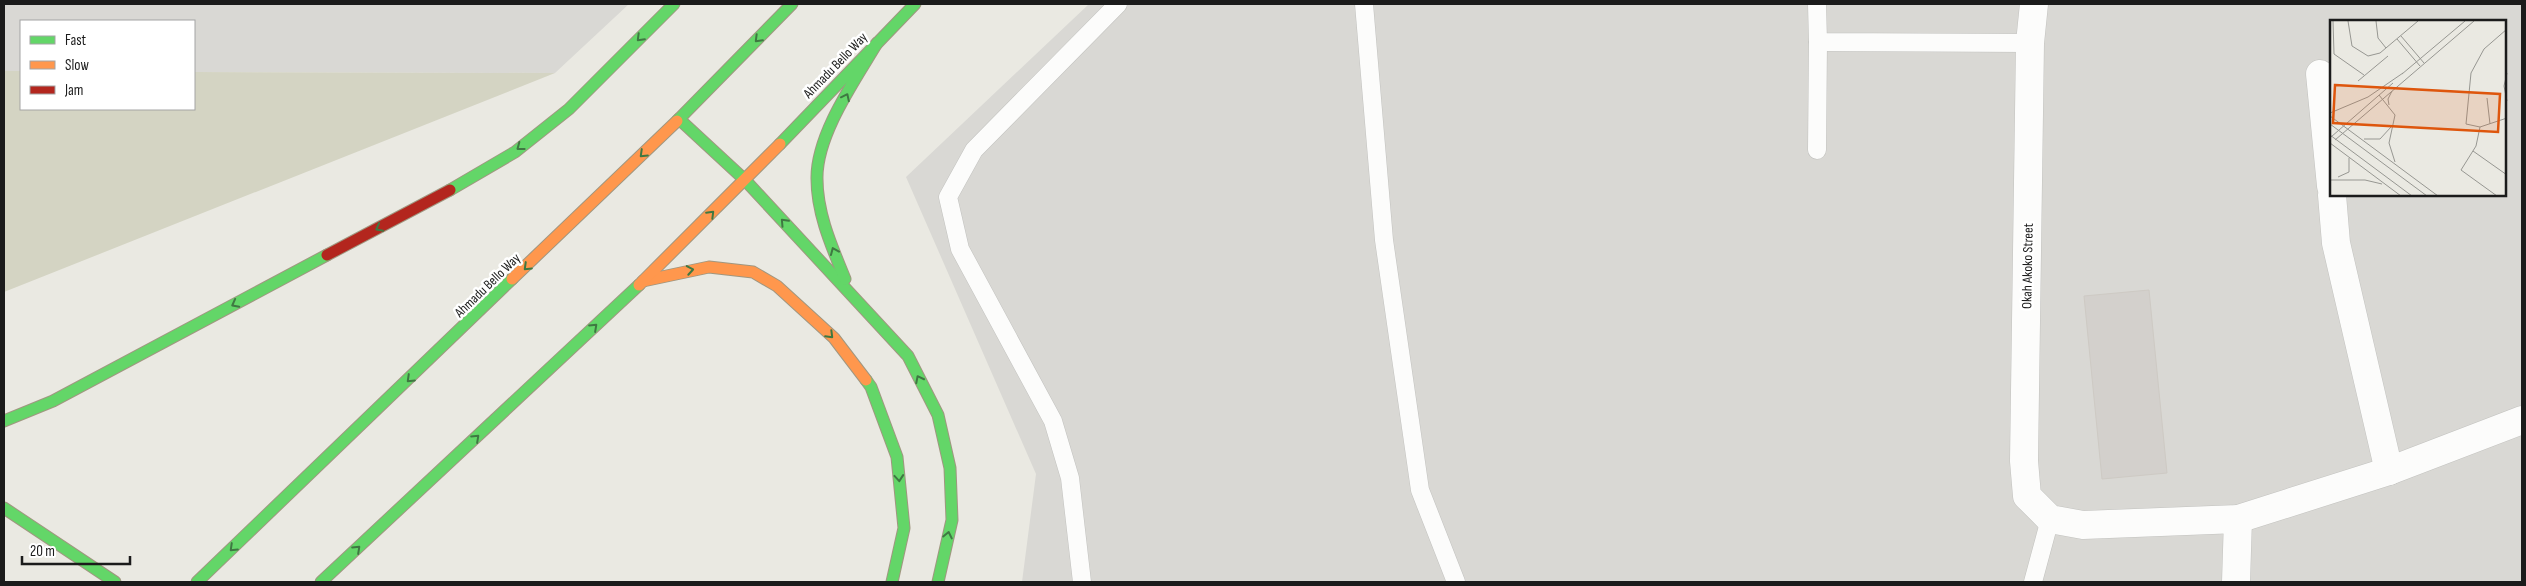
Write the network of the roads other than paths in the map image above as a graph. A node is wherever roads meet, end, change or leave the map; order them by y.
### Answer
1 (674, 4) edge
2 (792, 4) edge
3 (915, 4) edge
4 (1118, 4) edge
5 (1364, 4) edge
6 (1817, 4) edge
7 (2034, 4) edge
8 (1818, 42) junction
9 (877, 43) junction
10 (2030, 43) junction
11 (2320, 74) dead end
12 (680, 119) junction
13 (1817, 150) dead end
14 (2330, 176) edge
15 (745, 180) junction
16 (2332, 196) edge
17 (643, 281) junction
18 (853, 296) junction
19 (2522, 420) edge
20 (4, 421) edge
21 (2389, 470) junction
22 (4, 508) edge
23 (2050, 519) junction
24 (2238, 519) junction
25 (115, 582) edge
26 (197, 582) edge
27 (321, 582) edge
28 (892, 582) edge
29 (938, 582) edge
30 (1082, 582) edge
31 (1456, 582) edge
32 (2033, 582) edge
33 (2236, 582) edge

1 -> 20 main road
2 -> 12 main road, Ahmadu Bello Way
3 - 9 main road, Ahmadu Bello Way
4 - 30 lane
5 - 31 lane
6 - 8 lane
7 - 10 street, Okah Akoko Street
8 - 10 lane
8 - 13 lane
9 - 15 main road, Ahmadu Bello Way
18 -> 9 main road
10 - 23 street, Okah Akoko Street
11 - 14 street
12 - 15 main road
12 -> 26 main road, Ahmadu Bello Way
17 -> 15 main road, Ahmadu Bello Way
18 -> 15 main road
16 - 21 street
27 -> 17 main road, Ahmadu Bello Way
17 -> 28 main road
29 -> 18 main road
19 - 21 street
21 - 24 street
22 - 25 main road
23 - 24 street
23 - 32 lane
24 - 33 street

